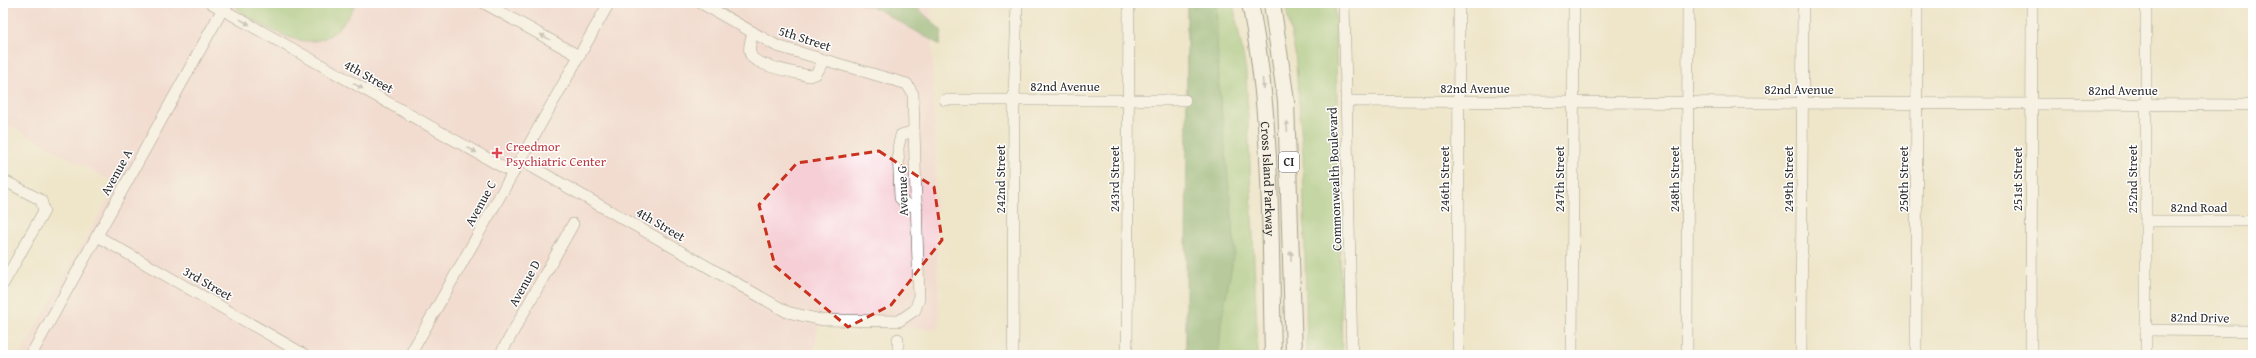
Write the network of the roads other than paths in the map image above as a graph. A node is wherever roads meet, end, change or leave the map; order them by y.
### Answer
1 (211, 3) edge
2 (484, 3) edge
3 (609, 3) edge
4 (701, 3) edge
5 (1016, 3) edge
6 (1129, 3) edge
7 (1242, 3) edge
8 (1250, 3) edge
9 (1272, 3) edge
10 (1277, 3) edge
11 (1344, 3) edge
12 (1459, 3) edge
13 (1574, 3) edge
14 (1688, 3) edge
15 (1803, 3) edge
16 (1917, 3) edge
17 (2032, 3) edge
18 (2146, 3) edge
19 (224, 6) edge
20 (1277, 29) junction
21 (753, 32) junction
22 (1258, 45) junction
23 (579, 56) junction
24 (824, 60) junction
25 (907, 84) joint
26 (945, 100) dead end
27 (1014, 100) junction
28 (1128, 100) junction
29 (1185, 100) dead end
30 (1346, 101) junction
31 (1459, 102) junction
32 (1573, 102) junction
33 (1688, 102) junction
34 (1802, 103) junction
35 (1917, 103) junction
36 (2032, 104) junction
37 (2146, 104) junction
38 (2253, 105) edge
39 (914, 131) junction
40 (520, 160) junction
41 (513, 173) junction
42 (3, 180) edge
43 (917, 206) junction
44 (2146, 221) junction
45 (2253, 221) edge
46 (573, 224) dead end
47 (97, 236) junction
48 (3, 284) edge
49 (1271, 286) junction
50 (1292, 295) junction
51 (919, 300) joint
52 (2146, 330) junction
53 (2253, 332) edge
54 (898, 339) dead end
55 (31, 355) edge
56 (305, 355) edge
57 (410, 355) edge
58 (500, 355) edge
59 (898, 355) edge
60 (1013, 355) edge
61 (1127, 355) edge
62 (1263, 355) edge
63 (1273, 355) edge
64 (1294, 355) edge
65 (1302, 355) edge
66 (1352, 355) edge
67 (1458, 355) edge
68 (1572, 355) edge
69 (1687, 355) edge
70 (1801, 355) edge
71 (1916, 355) edge
72 (2030, 355) edge
73 (2146, 355) edge

1 - 19 street, 4th Street
23 -> 2 street
3 - 23 street, Avenue C
4 - 21 street, 5th Street
5 - 27 street, 242nd Street
6 - 28 street, 243rd Street
7 - 22 highway
8 - 22 highway, Cross Island Parkway / CI
9 - 20 highway, Cross Island Parkway / CI
10 - 20 highway
11 - 30 street, Commonwealth Boulevard
12 - 31 street, 246th Street
13 - 32 street, 247th Street
14 - 33 street, 248th Street
15 - 34 street, 249th Street
16 - 35 street, 250th Street
17 - 36 street, 251st Street
18 - 37 street, 252nd Street
19 -> 41 street, 4th Street
19 - 47 street, Avenue A
50 -> 20 highway, Cross Island Parkway / CI
21 - 24 street, 5th Street
21 - 24 street
22 -> 49 highway, Cross Island Parkway / CI
23 - 40 street, Avenue C
24 - 25 street, 5th Street
25 - 39 street, Avenue G
26 - 27 street, 82nd Avenue
27 - 28 street, 82nd Avenue
27 - 60 street, 242nd Street
28 - 29 street, 82nd Avenue
28 - 61 street, 243rd Street
30 - 31 street, 82nd Avenue
30 - 66 street, Commonwealth Boulevard
31 - 32 street, 82nd Avenue
31 - 67 street, 246th Street
32 - 33 street, 82nd Avenue
32 - 68 street, 247th Street
33 - 34 street, 82nd Avenue
33 - 69 street, 248th Street
34 - 35 street, 82nd Avenue
34 - 70 street, 249th Street
35 - 36 street, 82nd Avenue
35 - 71 street, 250th Street
36 - 37 street, 82nd Avenue
36 - 72 street, 251st Street
37 - 38 street, 82nd Avenue
37 - 44 street, 252nd Street
39 - 43 street, Avenue G
39 - 43 street
40 - 41 street, Avenue C
40 - 51 street, 4th Street
41 - 57 street, Avenue C
42 - 48 street
43 - 51 street, Avenue G
44 - 45 street, 82nd Road
44 - 52 street, 252nd Street
46 - 58 street, Avenue D
47 - 55 street, Avenue A
47 - 56 street, 3rd Street
49 - 62 highway
49 - 63 highway, Cross Island Parkway / CI
50 - 64 highway, Cross Island Parkway / CI
50 - 65 highway
52 - 53 street, 82nd Drive
52 - 73 street, 252nd Street
54 - 59 street

